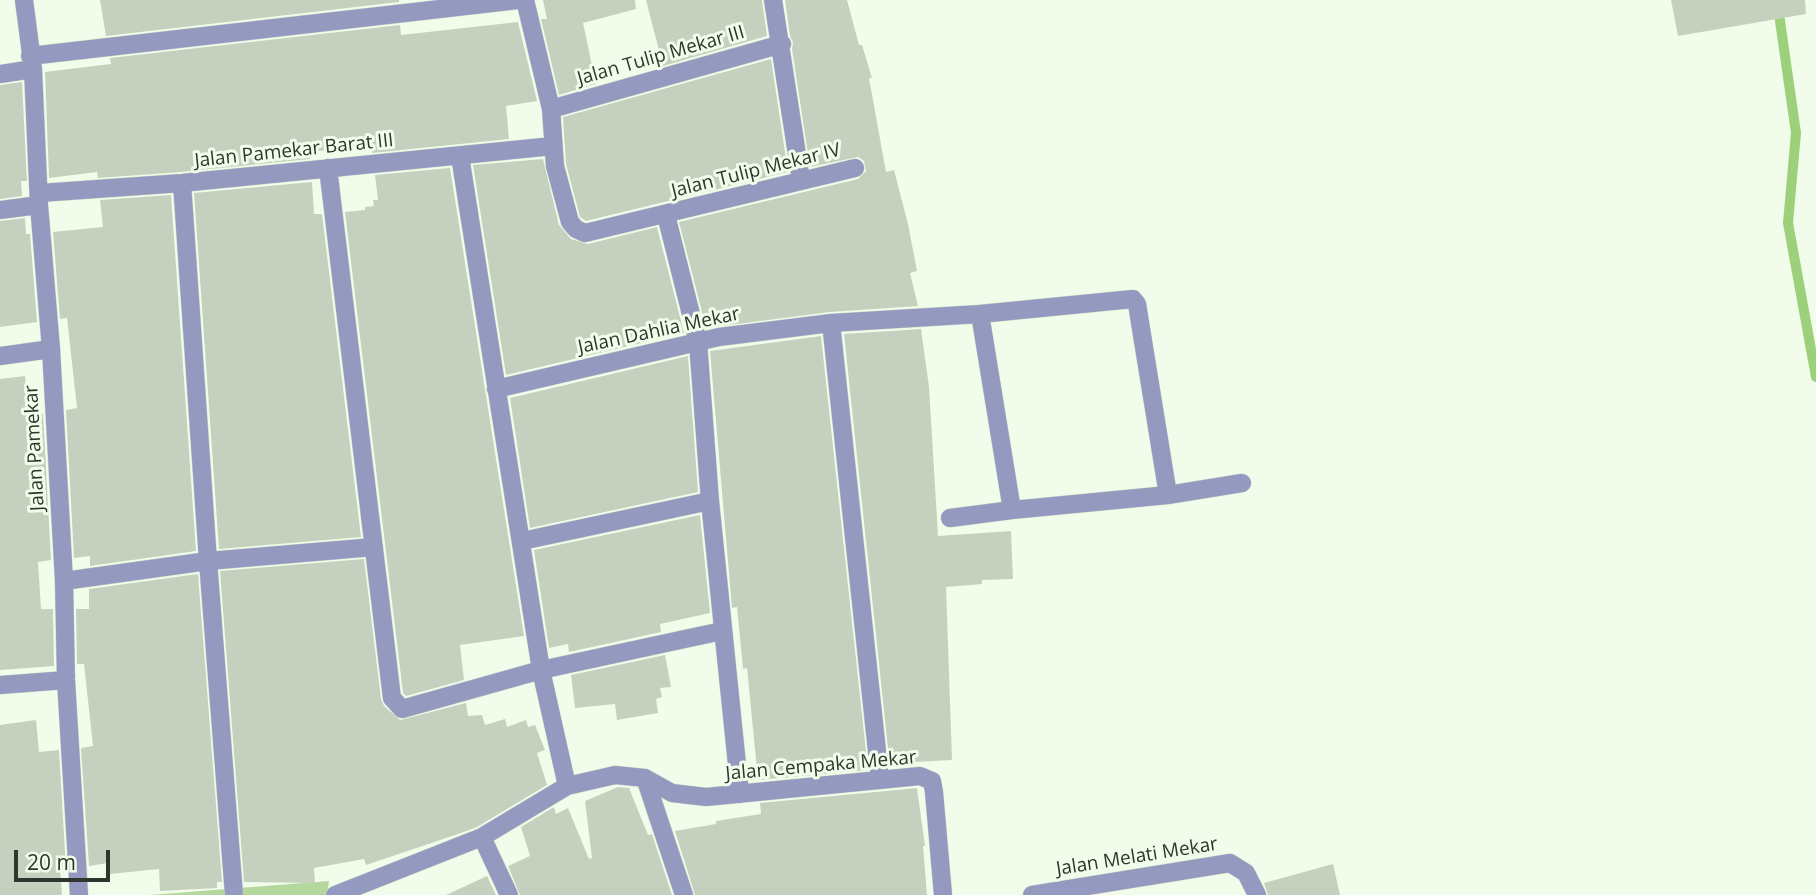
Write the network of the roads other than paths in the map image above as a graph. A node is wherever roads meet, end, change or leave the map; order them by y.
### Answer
1 (24, 0) edge
2 (518, 0) edge
3 (525, 0) edge
4 (773, 0) edge
5 (782, 44) junction
6 (32, 63) junction
7 (0, 74) edge
8 (551, 109) junction
9 (553, 146) junction
10 (460, 156) junction
11 (328, 168) junction
12 (855, 168) dead end
13 (801, 180) junction
14 (182, 183) junction
15 (40, 199) junction
16 (0, 210) edge
17 (666, 215) junction
18 (980, 314) junction
19 (831, 323) junction
20 (698, 342) junction
21 (51, 349) junction
22 (0, 356) edge
23 (496, 389) junction
24 (1242, 483) dead end
25 (1168, 495) junction
26 (710, 501) junction
27 (1012, 510) junction
28 (950, 518) dead end
29 (522, 541) junction
30 (374, 547) junction
31 (208, 561) junction
32 (64, 581) junction
33 (722, 632) junction
34 (541, 670) junction
35 (66, 680) junction
36 (0, 685) edge
37 (645, 778) junction
38 (880, 779) junction
39 (567, 786) junction
40 (740, 794) junction
41 (482, 837) junction
42 (79, 895) edge
43 (234, 895) edge
44 (335, 895) edge
45 (509, 895) edge
46 (684, 895) edge
47 (943, 895) edge
48 (1032, 895) edge
49 (1257, 895) edge

1 - 6 street, Jalan Pamekar
2 - 6 street
3 - 8 street
4 - 5 street
5 - 8 street, Jalan Tulip Mekar III
5 - 13 street
6 - 7 street
6 - 15 street, Jalan Pamekar
8 - 9 street
9 - 10 street, Jalan Pamekar Barat III
9 - 17 street, Jalan Tulip Mekar IV
10 - 11 street, Jalan Pamekar Barat III
10 - 23 street
11 - 14 street, Jalan Pamekar Barat III
11 - 30 street
12 - 13 street, Jalan Tulip Mekar IV
13 - 17 street, Jalan Tulip Mekar IV
14 - 15 street, Jalan Pamekar Barat III
14 - 31 street
15 - 16 street, Jalan Pamekar Barat III
15 - 21 street, Jalan Pamekar
17 - 20 street
18 - 19 street, Jalan Dahlia Mekar
18 - 25 street, Jalan Dahlia Mekar
18 - 27 street
19 - 20 street, Jalan Dahlia Mekar
19 - 38 street
20 - 23 street, Jalan Dahlia Mekar
20 - 26 street
21 - 22 street
21 - 32 street, Jalan Pamekar
23 - 29 street
24 - 25 street
25 - 27 street
26 - 29 street
26 - 33 street
27 - 28 street
29 - 34 street
30 - 31 street
30 - 34 street
31 - 32 street
31 - 43 street
32 - 35 street, Jalan Pamekar
33 - 34 street
33 - 40 street
34 - 39 street
35 - 36 street
35 - 42 street, Jalan Pamekar
37 - 39 street
37 - 40 street, Jalan Cempaka Mekar
37 - 46 street
38 - 40 street, Jalan Cempaka Mekar
38 - 47 street, Jalan Cempaka Mekar
39 - 41 street
41 - 44 street
41 - 45 street
48 - 49 street, Jalan Melati Mekar

